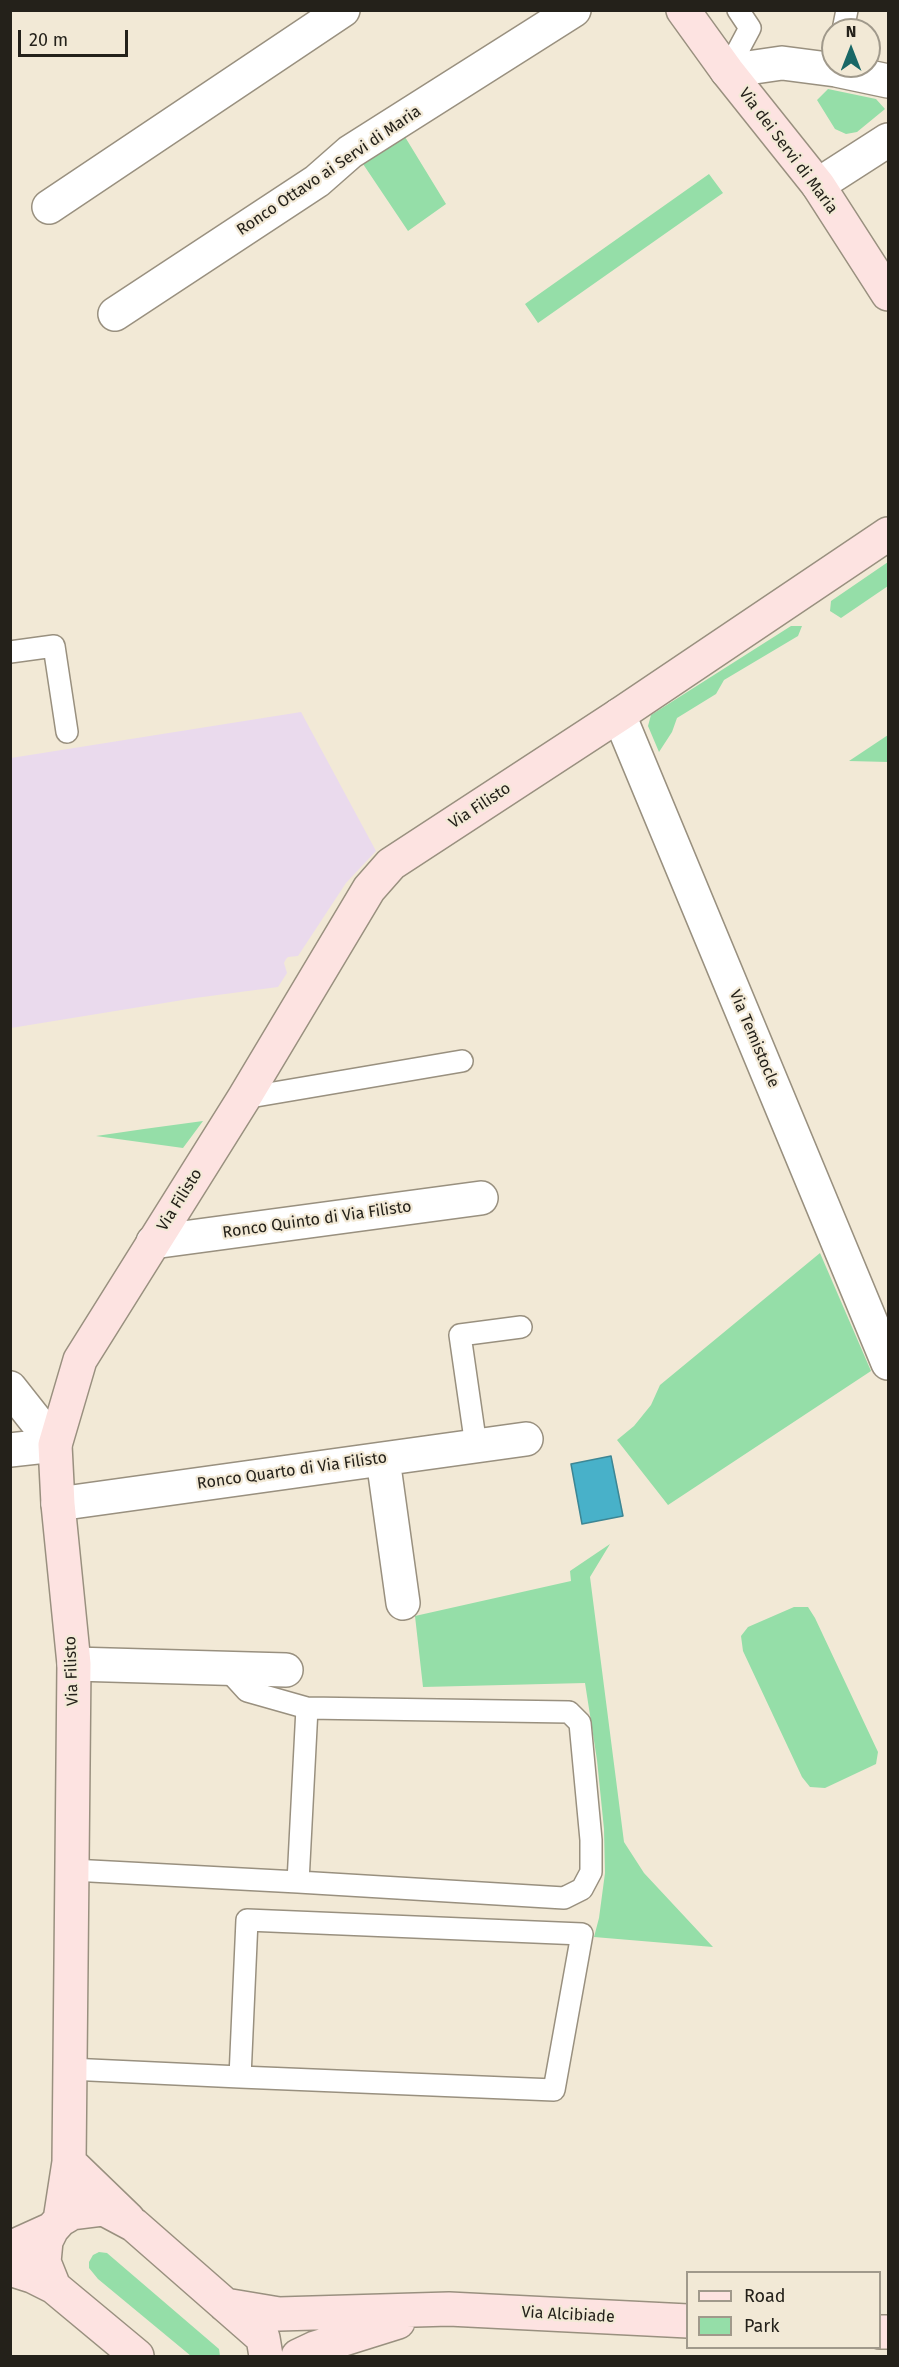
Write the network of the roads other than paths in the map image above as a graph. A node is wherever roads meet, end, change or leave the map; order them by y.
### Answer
1 (343, 10) edge
2 (574, 10) edge
3 (683, 10) edge
4 (738, 10) edge
5 (821, 67) edge
6 (727, 71) junction
7 (888, 140) edge
8 (818, 185) junction
9 (49, 207) dead end
10 (888, 294) edge
11 (115, 314) dead end
12 (888, 534) edge
13 (10, 652) edge
14 (618, 715) junction
15 (67, 732) dead end
16 (462, 1061) dead end
17 (244, 1098) junction
18 (481, 1198) dead end
19 (153, 1242) junction
20 (521, 1327) dead end
21 (888, 1363) edge
22 (10, 1388) edge
23 (526, 1439) dead end
24 (55, 1445) junction
25 (476, 1446) junction
26 (10, 1450) edge
27 (383, 1459) junction
28 (58, 1503) junction
29 (404, 1603) dead end
30 (74, 1664) junction
31 (226, 1668) junction
32 (286, 1670) dead end
33 (307, 1708) junction
34 (72, 1870) junction
35 (298, 1882) junction
36 (69, 2069) junction
37 (240, 2077) junction
38 (69, 2162) junction
39 (56, 2224) junction
40 (134, 2224) junction
41 (10, 2248) edge
42 (10, 2269) edge
43 (54, 2287) junction
44 (225, 2305) junction
45 (449, 2309) junction
46 (686, 2321) edge
47 (138, 2356) edge
48 (266, 2356) edge
49 (298, 2356) edge

1 - 9 street
2 - 11 street, Ronco Ottavo ai Servi di Maria
3 - 6 street, Via dei Servi di Maria
4 - 6 lane
5 - 6 street
6 - 8 street, Via dei Servi di Maria
7 - 8 street
8 - 10 street, Via dei Servi di Maria
12 - 14 street, Via Filisto
13 - 15 lane
14 - 17 street, Via Filisto
14 - 21 street, Via Temistocle
16 - 17 lane
17 - 19 street, Via Filisto
18 - 19 street, Ronco Quinto di Via Filisto
19 - 24 street, Via Filisto
20 - 25 lane
22 - 24 street
23 - 25 street, Ronco Quarto di Via Filisto
24 - 26 street
24 - 28 street, Via Filisto
25 - 27 street, Ronco Quarto di Via Filisto
27 - 28 street, Ronco Quarto di Via Filisto
27 - 29 street
28 - 30 street, Via Filisto
30 - 31 street
30 - 34 street, Via Filisto
31 - 32 street
31 - 33 lane
33 - 35 lane
33 - 35 lane
34 - 35 lane
34 - 36 street, Via Filisto
36 - 37 lane
36 - 38 street, Via Filisto
37 - 37 lane
38 - 39 street, Via Filisto
38 - 40 street
39 - 40 street
39 - 41 street
39 - 43 street, Via Filisto
40 - 44 street
42 - 43 street
43 - 47 street
44 - 45 street
44 - 48 street
45 - 46 street, Via Alcibiade
45 - 49 street

